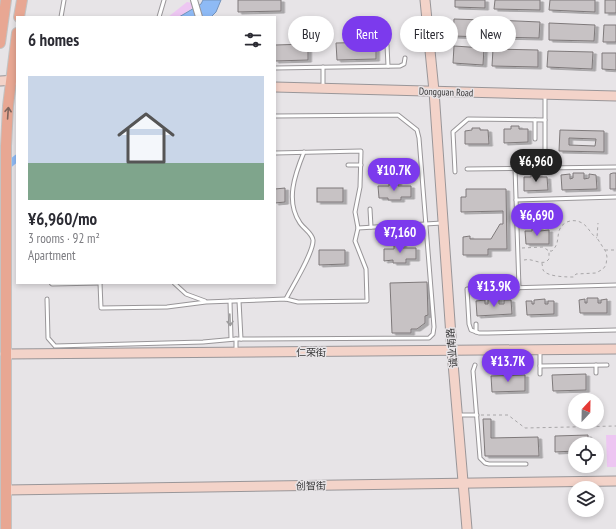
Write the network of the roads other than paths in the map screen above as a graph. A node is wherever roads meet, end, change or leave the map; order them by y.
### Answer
1 (6, 0) edge
2 (22, 0) edge
3 (64, 0) edge
4 (164, 0) edge
5 (194, 0) edge
6 (425, 0) edge
7 (19, 16) edge
8 (61, 16) edge
9 (159, 16) edge
10 (199, 16) edge
11 (0, 43) edge
12 (16, 49) edge
13 (387, 52) edge
14 (405, 58) dead end
15 (388, 66) junction
16 (323, 67) junction
17 (276, 68) edge
18 (0, 80) edge
19 (14, 80) edge
20 (276, 87) edge
21 (324, 88) junction
22 (434, 91) junction
23 (545, 94) junction
24 (616, 96) edge
25 (276, 116) edge
26 (535, 120) junction
27 (545, 120) junction
28 (535, 138) dead end
29 (304, 152) junction
30 (276, 153) edge
31 (348, 165) dead end
32 (361, 165) junction
33 (616, 167) edge
34 (515, 168) junction
35 (545, 168) junction
36 (467, 169) dead end
37 (456, 172) dead end
38 (616, 197) edge
39 (516, 200) junction
40 (370, 209) dead end
41 (443, 223) junction
42 (426, 224) junction
43 (371, 227) junction
44 (358, 228) junction
45 (100, 284) edge
46 (175, 284) edge
47 (616, 285) edge
48 (519, 288) junction
49 (47, 299) dead end
50 (286, 299) junction
51 (230, 301) junction
52 (239, 301) junction
53 (206, 302) junction
54 (476, 324) dead end
55 (616, 330) edge
56 (476, 332) junction
57 (236, 338) junction
58 (241, 338) junction
59 (231, 339) junction
60 (540, 350) junction
61 (616, 350) edge
62 (452, 351) junction
63 (236, 353) junction
64 (5, 354) junction
65 (475, 365) dead end
66 (596, 365) junction
67 (607, 365) dead end
68 (540, 366) junction
69 (596, 373) dead end
70 (540, 374) dead end
71 (458, 415) junction
72 (477, 415) junction
73 (526, 464) dead end
74 (616, 481) edge
75 (464, 484) junction
76 (6, 490) junction
77 (6, 529) edge
78 (467, 529) edge

1 - 11 main road
2 - 7 main road
3 - 8 lane
4 - 9 lane
5 - 10 street
6 - 22 street, 诚业南路
12 - 19 main road
13 - 15 lane
14 - 15 lane
15 - 16 lane
16 - 17 lane
16 - 21 lane
18 - 19 street
64 -> 19 main road
20 - 21 street, Dongguan Road
21 - 22 street, Dongguan Road
22 - 23 street, Dongguan Road
22 - 41 street, 诚业南路
23 - 24 street, Dongguan Road
23 - 27 lane
25 - 42 lane
26 - 27 lane
26 - 28 lane
26 - 37 lane
27 - 35 lane
29 - 30 lane
29 - 32 lane
29 - 50 lane
31 - 32 lane
32 - 44 lane
33 - 35 lane
34 - 35 lane
34 - 36 lane
34 - 39 lane
38 - 39 lane
39 - 48 lane
40 - 43 lane
41 - 42 lane
41 - 62 street, 诚业南路
42 - 43 lane
42 - 58 lane
43 - 44 lane
44 - 50 lane
45 - 53 lane
46 - 53 lane
47 - 48 lane
48 - 56 lane
49 - 59 lane
50 - 52 lane
51 - 52 lane
51 - 53 lane
51 -> 59 lane
52 - 58 lane
54 - 56 lane
55 - 56 lane
57 - 58 lane
57 - 59 lane
57 - 63 lane
60 - 61 street, 仁荣街
60 - 62 street, 仁荣街
60 - 68 lane
62 - 63 street, 仁荣街
62 - 71 street, 诚业南路
63 - 64 street, 仁荣街
64 - 76 main road
65 - 72 lane
66 - 67 lane
66 - 68 lane
66 - 69 lane
68 - 70 lane
71 - 72 lane
71 - 75 street, 诚业南路
72 - 73 lane
74 - 75 street, 创智街
75 - 76 street, 创智街
75 - 78 street, 诚业南路
76 - 77 main road

